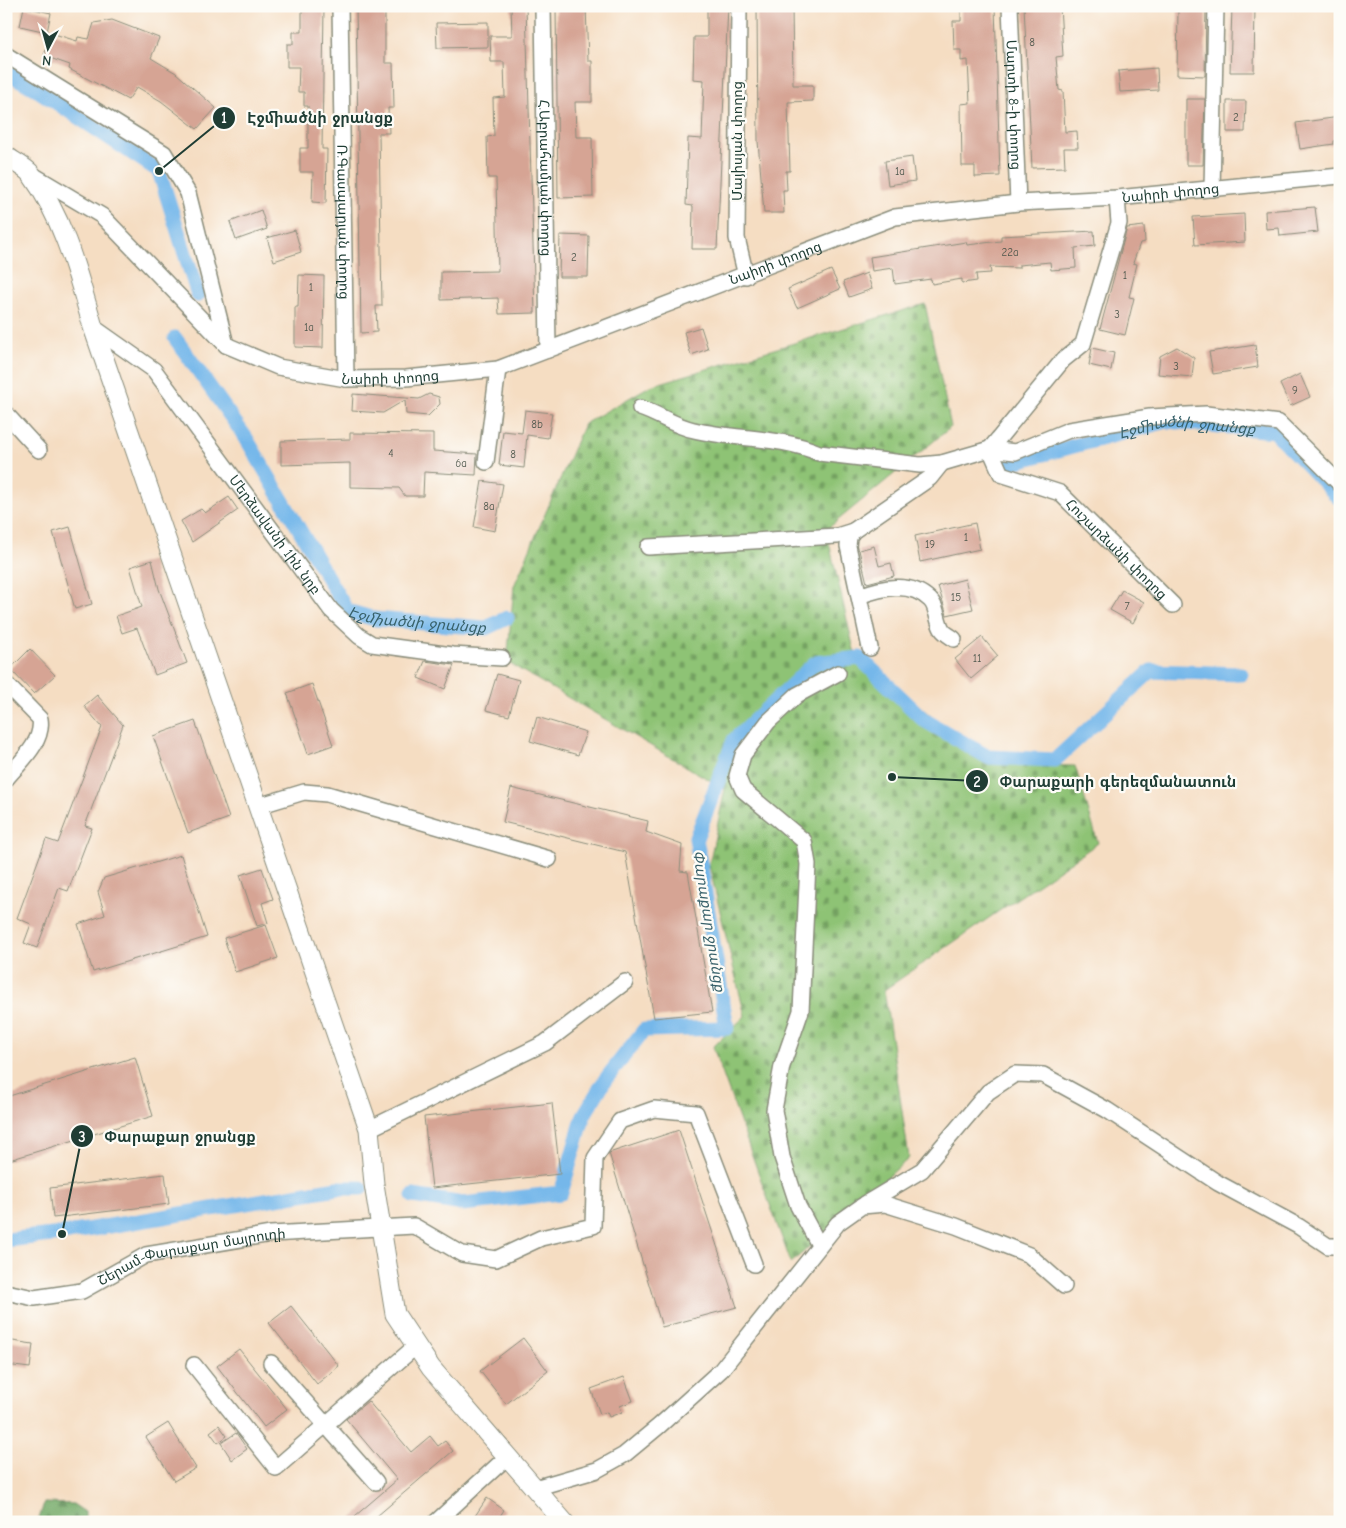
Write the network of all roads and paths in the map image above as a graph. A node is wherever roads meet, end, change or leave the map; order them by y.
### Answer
1 (340, 6) edge
2 (543, 6) edge
3 (738, 6) edge
4 (1010, 6) edge
5 (1216, 6) edge
6 (6, 56) edge
7 (6, 156) edge
8 (30, 173) junction
9 (1340, 176) edge
10 (1212, 189) junction
11 (1117, 198) junction
12 (1018, 203) junction
13 (746, 276) junction
14 (93, 327) junction
15 (226, 345) junction
16 (548, 350) junction
17 (498, 369) junction
18 (346, 379) junction
19 (640, 408) dead end
20 (6, 414) edge
21 (990, 449) junction
22 (38, 450) dead end
23 (486, 462) dead end
24 (942, 463) junction
25 (1340, 484) edge
26 (853, 531) junction
27 (648, 547) dead end
28 (859, 596) junction
29 (1173, 605) dead end
30 (954, 639) dead end
31 (870, 648) dead end
32 (502, 658) dead end
33 (838, 673) dead end
34 (6, 684) edge
35 (6, 779) edge
36 (258, 806) junction
37 (550, 859) dead end
38 (625, 982) dead end
39 (370, 1129) junction
40 (862, 1206) junction
41 (381, 1228) junction
42 (819, 1245) junction
43 (1340, 1246) edge
44 (754, 1264) dead end
45 (1064, 1286) dead end
46 (6, 1292) edge
47 (416, 1346) junction
48 (271, 1363) dead end
49 (194, 1364) dead end
50 (325, 1426) junction
51 (507, 1457) junction
52 (376, 1482) dead end
53 (535, 1488) junction
54 (436, 1522) edge
55 (564, 1522) edge

1 - 18 street, Ռ.Գասպարյան փողոց
2 - 16 street, Հ.Աբրահամյան փողոց
3 - 13 street, Մայիսյան փողոց
4 - 12 street, Մարտի 8-ի փողոց
5 - 10 street
6 - 15 street
7 - 8 main road
8 - 14 main road
8 - 15 street
9 - 10 street, Նաիրի փողոց
10 - 11 street, Նաիրի փողոց
11 - 12 street, Նաիրի փողոց
11 - 21 street
12 - 13 street, Նաիրի փողոց
13 - 16 street, Նաիրի փողոց
14 - 32 street, Մերձավանի 1ին նրբ
14 - 36 main road
15 - 18 street, Նաիրի փողոց
16 - 17 street, Նաիրի փողոց
17 - 18 street, Նաիրի փողոց
17 - 23 street
19 - 24 street
20 - 22 street
21 - 24 street
21 - 25 street
21 - 29 street, Հուշարձանի փողոց
24 - 26 street
26 - 27 street
26 - 28 street
28 - 30 street
28 - 31 street
33 - 42 street
34 - 35 street
36 - 37 street
36 - 39 main road
38 - 39 street
39 - 41 main road
40 - 42 street
40 - 43 street
40 - 45 street
41 - 44 street, Շերամ-Փարաքար մայրուղի
41 - 46 street, Շերամ-Փարաքար մայրուղի
41 - 47 main road
42 - 53 street
47 - 50 street
47 - 51 main road
48 - 50 street
49 - 50 street
50 - 52 street
51 - 53 main road
51 - 54 street
53 - 55 main road

